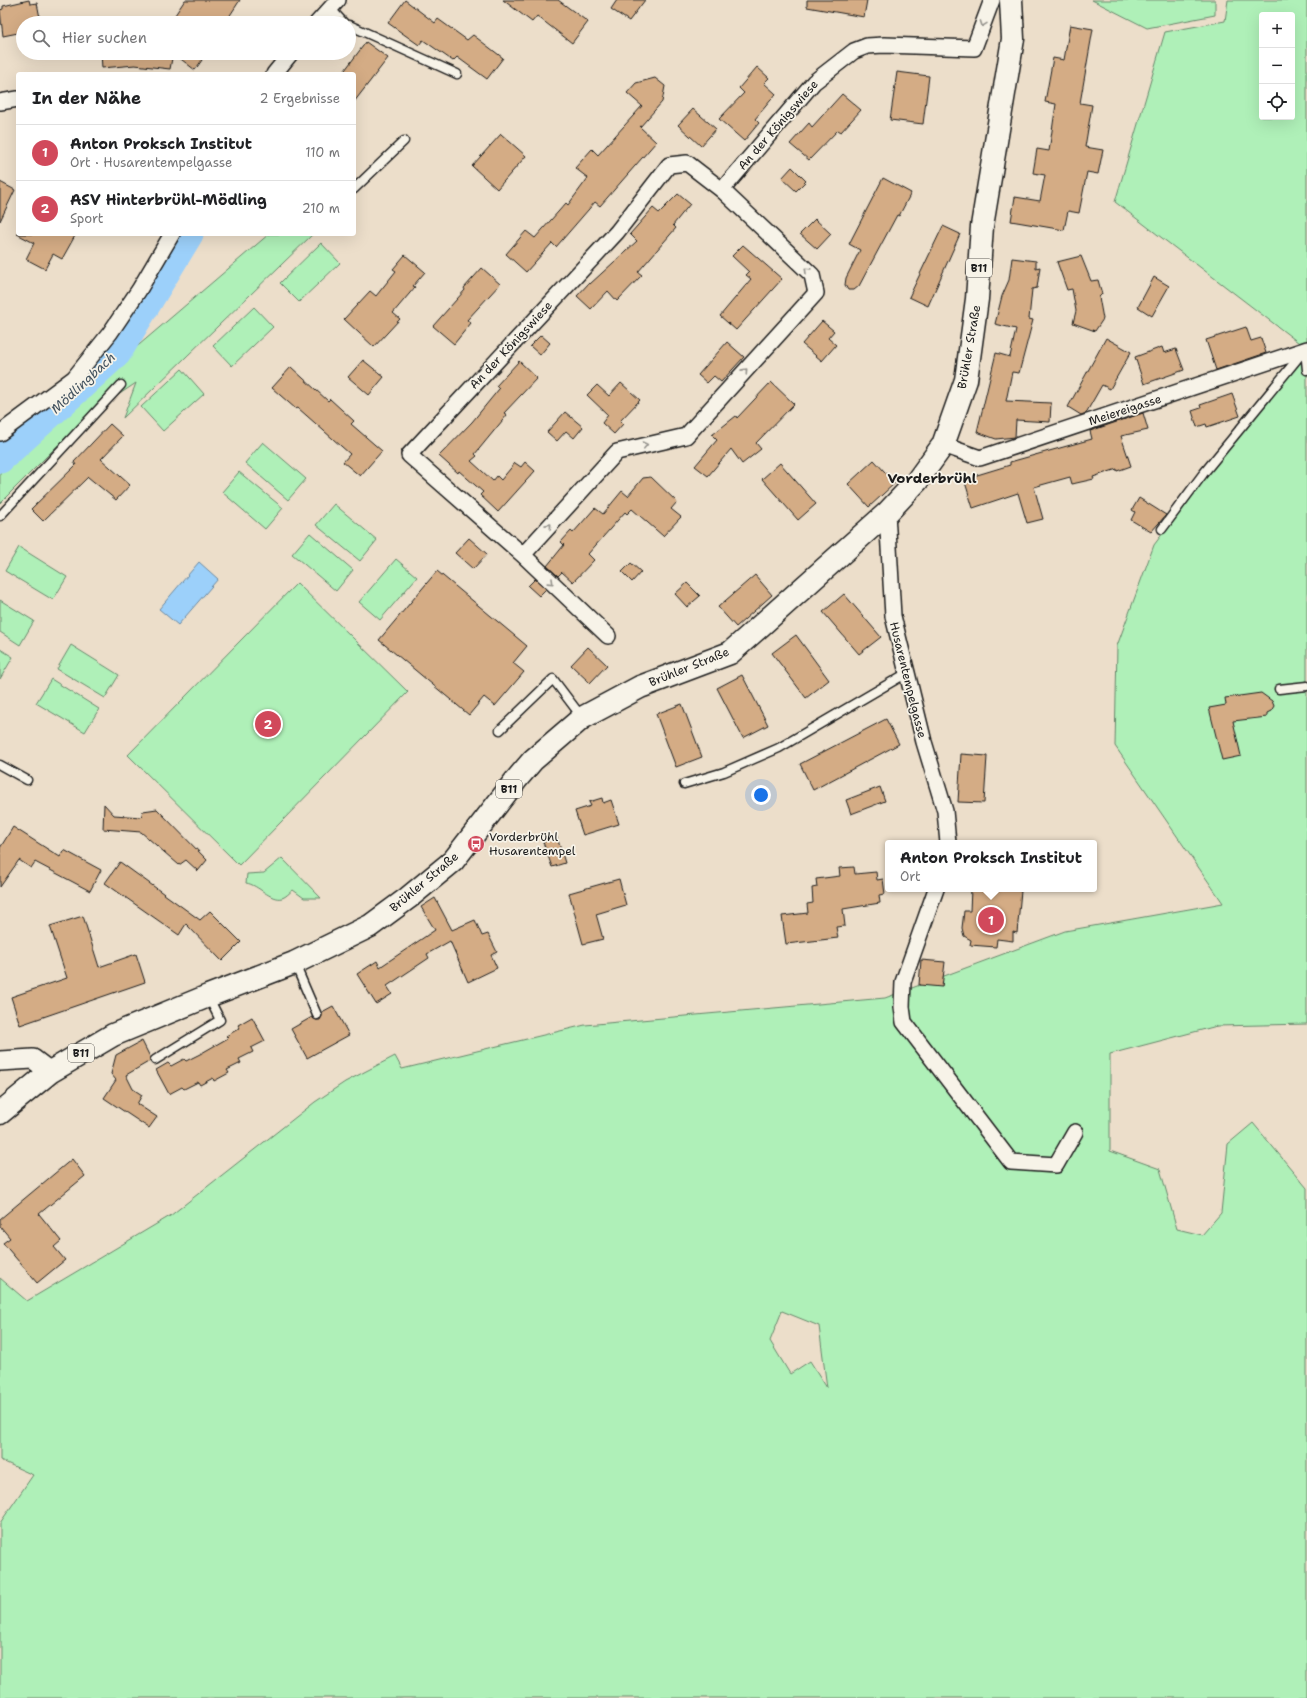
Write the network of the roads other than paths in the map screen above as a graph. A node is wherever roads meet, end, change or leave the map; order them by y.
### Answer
1 (992, 0) edge
2 (1011, 0) edge
3 (334, 4) edge
4 (323, 16) edge
5 (340, 16) edge
6 (356, 28) edge
7 (285, 60) edge
8 (276, 72) edge
9 (457, 74) dead end
10 (16, 99) edge
11 (0, 102) edge
12 (404, 141) dead end
13 (356, 187) edge
14 (722, 190) junction
15 (171, 236) edge
16 (1306, 350) edge
17 (1307, 370) edge
18 (121, 385) dead end
19 (0, 433) edge
20 (943, 445) junction
21 (887, 513) junction
22 (0, 516) edge
23 (1162, 529) dead end
24 (523, 555) junction
25 (608, 636) dead end
26 (907, 673) junction
27 (1307, 686) edge
28 (1279, 689) dead end
29 (582, 718) junction
30 (500, 730) dead end
31 (0, 765) edge
32 (27, 780) dead end
33 (684, 784) dead end
34 (948, 840) edge
35 (935, 892) edge
36 (294, 964) junction
37 (208, 996) junction
38 (317, 1015) dead end
39 (155, 1060) dead end
40 (0, 1061) edge
41 (50, 1072) junction
42 (0, 1112) edge
43 (1075, 1132) dead end

1 -> 14 street, An der Königswiese
2 - 20 main road, Brühler Straße / B11
3 - 4 street
3 - 5 lane
6 - 9 lane
7 - 8 street
10 - 11 street
12 - 13 lane
24 -> 14 street, An der Königswiese
14 - 24 street, An der Königswiese
15 - 19 street
16 - 17 lane
16 - 20 street, Meiereigasse
16 - 23 lane
18 - 22 lane
20 - 21 main road, Brühler Straße / B11
21 - 26 street, Husarentempelgasse
21 - 29 main road, Brühler Straße / B11
24 -> 25 street, An der Königswiese
26 - 33 lane
26 - 34 street, Husarentempelgasse
27 - 28 lane
29 - 30 lane
29 - 36 main road, Brühler Straße / B11
31 - 32 lane
35 - 43 street
36 - 37 main road, Brühler Straße / B11
36 - 38 lane
37 - 39 lane
37 - 41 main road, Brühler Straße / B11
40 - 41 street
41 - 42 main road, B11

